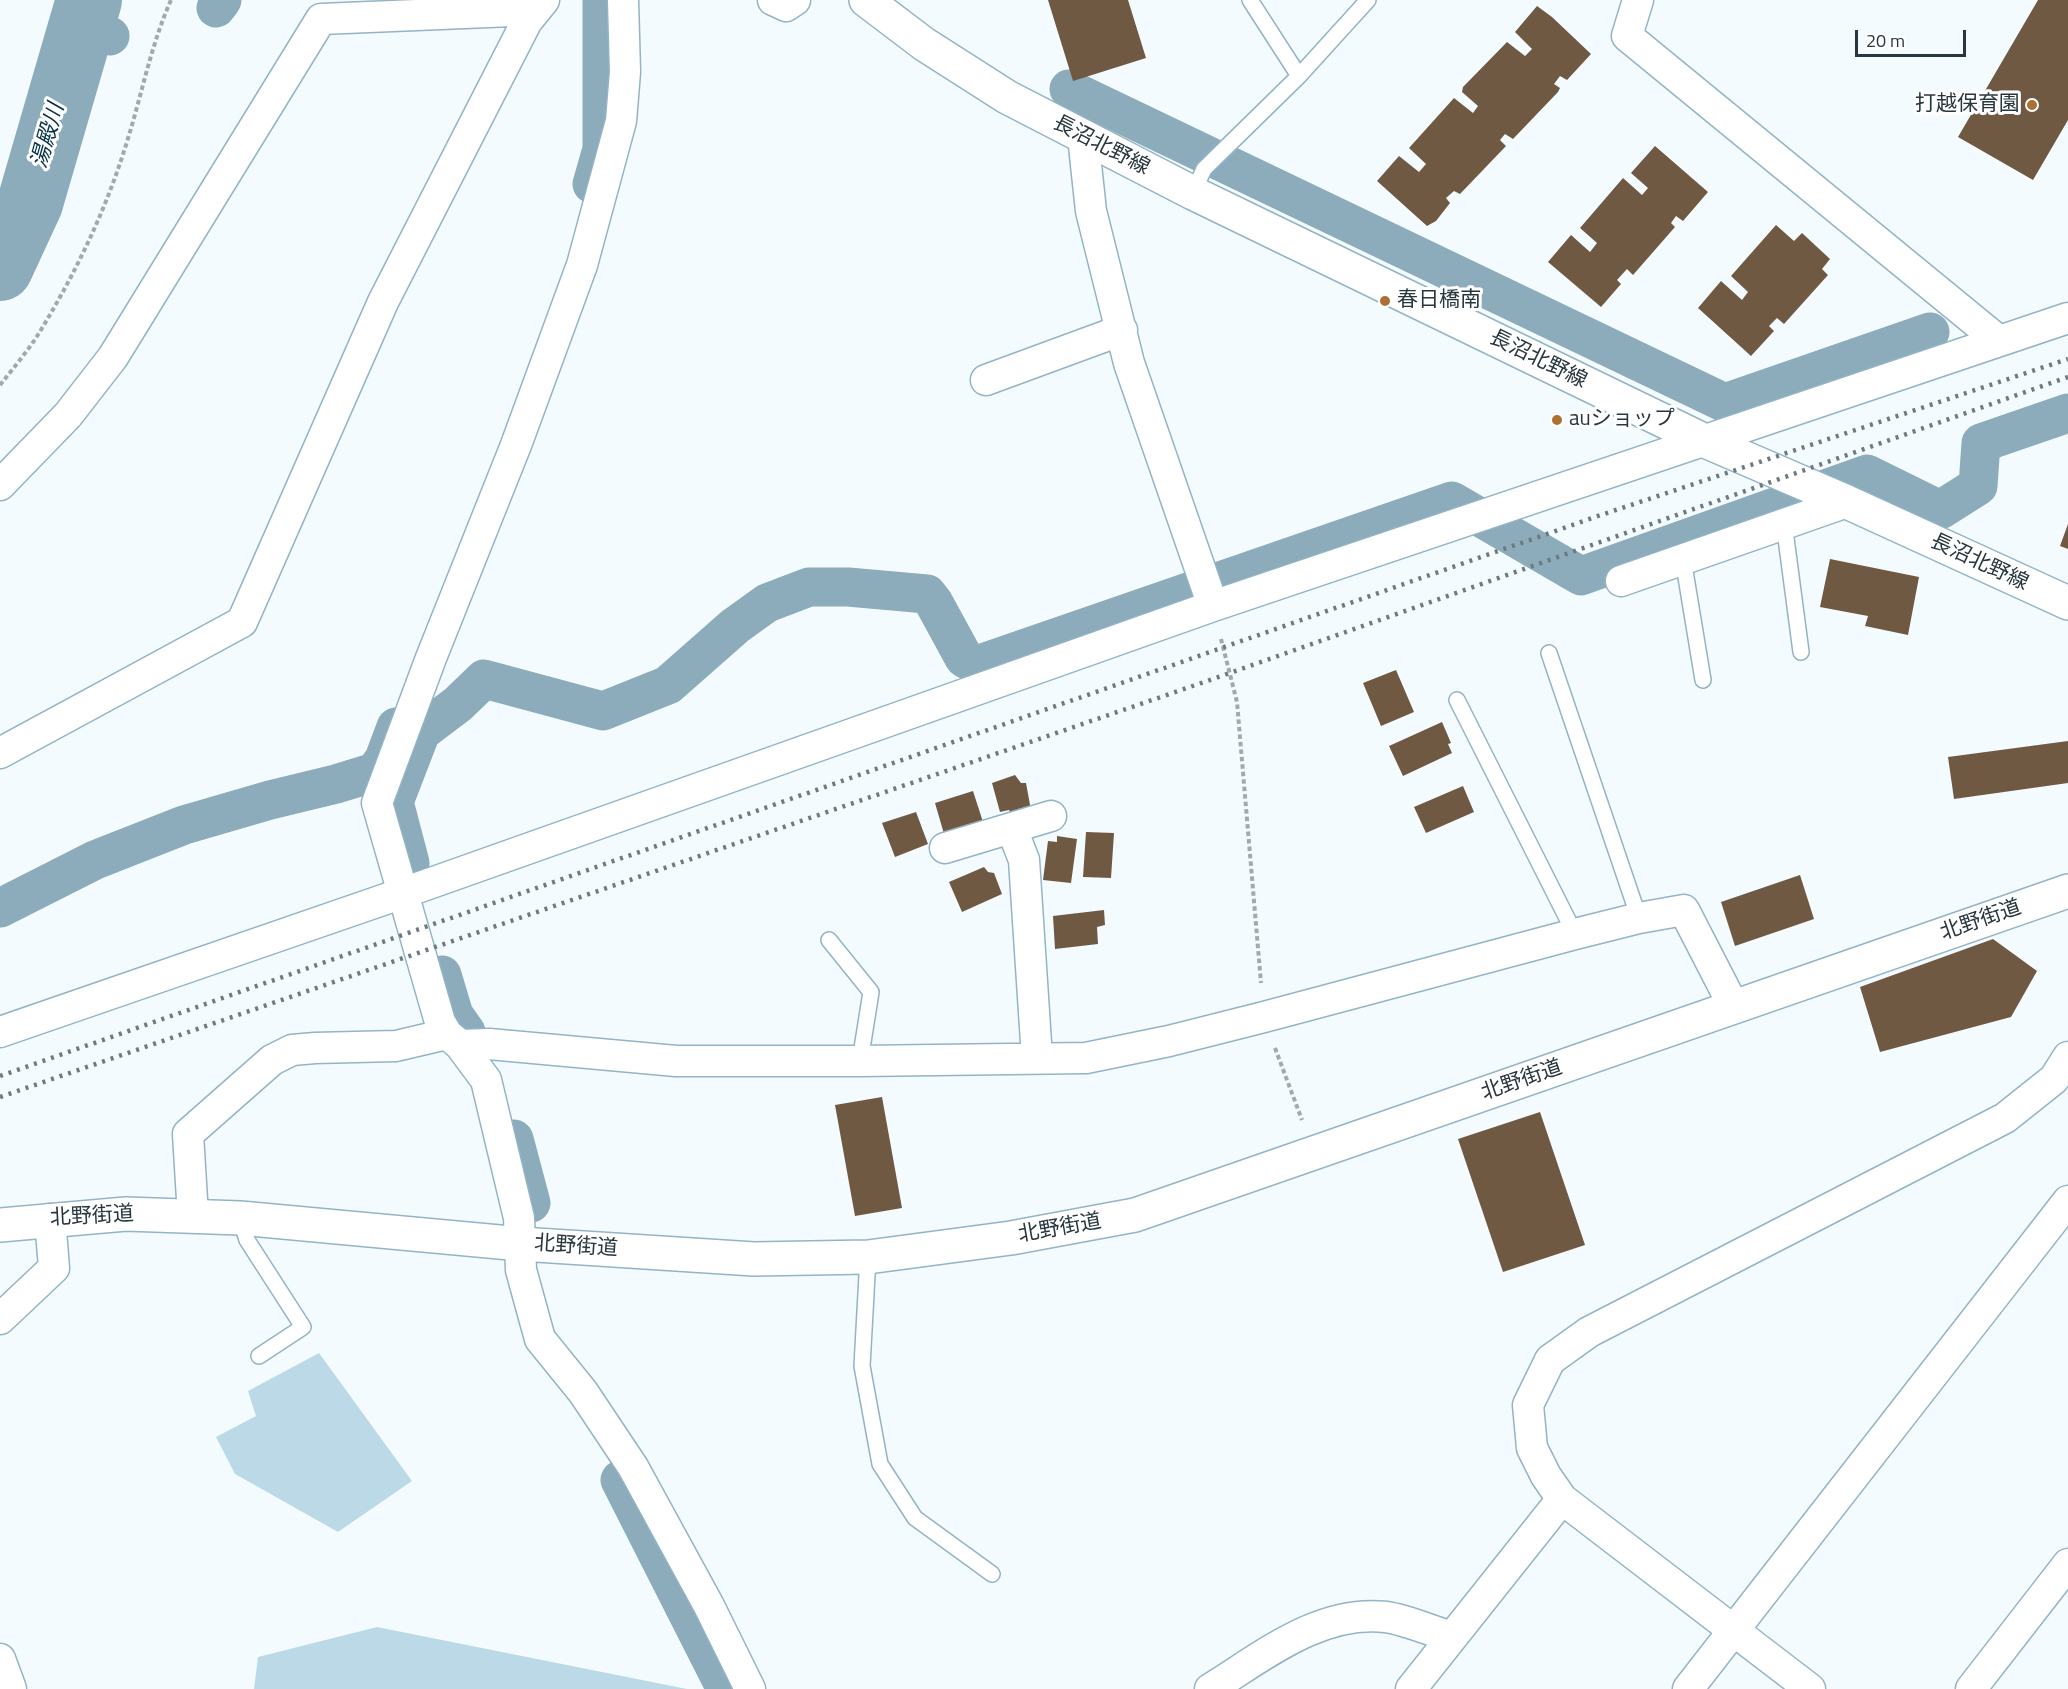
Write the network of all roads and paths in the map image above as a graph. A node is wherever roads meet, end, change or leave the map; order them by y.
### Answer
1 (171, 0) edge
2 (623, 0) edge
3 (773, 0) edge
4 (795, 0) edge
5 (866, 0) edge
6 (1250, 0) edge
7 (1368, 0) edge
8 (1638, 0) edge
9 (540, 5) edge
10 (1299, 76) junction
11 (1083, 137) junction
12 (1193, 193) junction
13 (2068, 318) edge
14 (1122, 330) junction
15 (1999, 341) junction
16 (987, 381) dead end
17 (0, 385) edge
18 (1703, 440) junction
19 (0, 485) edge
20 (1846, 502) junction
21 (1784, 523) junction
22 (1683, 559) junction
23 (1621, 580) dead end
24 (2068, 603) edge
25 (1213, 606) junction
26 (1801, 652) dead end
27 (1549, 653) dead end
28 (1702, 680) dead end
29 (1457, 700) dead end
30 (0, 753) edge
31 (1050, 816) dead end
32 (1012, 829) junction
33 (945, 848) dead end
34 (2068, 891) edge
35 (403, 893) junction
36 (1639, 918) junction
37 (1575, 934) junction
38 (829, 940) dead end
39 (1734, 1007) junction
40 (1264, 1017) junction
41 (0, 1032) edge
42 (454, 1040) junction
43 (2068, 1057) edge
44 (1037, 1058) junction
45 (861, 1061) junction
46 (1315, 1154) junction
47 (2068, 1201) edge
48 (193, 1216) junction
49 (240, 1218) junction
50 (50, 1219) junction
51 (0, 1225) edge
52 (521, 1244) junction
53 (868, 1257) junction
54 (0, 1319) edge
55 (259, 1356) dead end
56 (1562, 1499) junction
57 (2068, 1564) edge
58 (992, 1574) dead end
59 (1734, 1629) junction
60 (1452, 1637) junction
61 (0, 1659) edge
62 (11, 1689) edge
63 (750, 1689) edge
64 (1210, 1689) edge
65 (1410, 1689) edge
66 (1688, 1689) edge
67 (1810, 1689) edge
68 (1971, 1689) edge

1 - 17 path
2 - 35 street
3 - 4 street
5 - 11 main road, 長沼北野線
6 - 10 lane
7 - 10 lane
8 - 15 street
9 - 19 street
9 - 30 street
10 - 12 lane
11 - 12 main road, 長沼北野線
11 - 14 street
12 - 18 main road, 長沼北野線
13 - 15 street
14 - 16 street
14 - 25 street
15 - 18 street
18 - 20 main road, 長沼北野線
18 - 25 street
20 - 21 street
20 - 24 main road, 長沼北野線
21 - 22 street
21 - 26 lane
22 - 23 street
22 - 28 lane
25 - 35 street
25 - 40 path
27 - 36 lane
29 - 37 lane
31 - 32 street
32 - 33 street
32 - 44 street
34 - 39 main road, 北野街道
35 - 41 street
35 - 42 street
36 - 37 street
36 - 39 street
37 - 40 street
38 - 45 lane
39 - 46 main road, 北野街道
40 - 44 street
40 - 46 path
42 - 45 street
42 - 48 street
42 - 52 street
43 - 56 street
44 - 45 street
46 - 53 main road, 北野街道
47 - 59 street
48 - 49 main road, 北野街道
48 - 50 main road, 北野街道
49 - 52 main road, 北野街道
49 - 55 lane
50 - 51 main road, 北野街道
50 - 54 street
52 - 53 main road, 北野街道
52 - 63 street
53 - 58 lane
56 - 59 street
56 - 60 street
57 - 68 street
59 - 66 street
59 - 67 street
60 - 64 street
60 - 65 street
61 - 62 street

